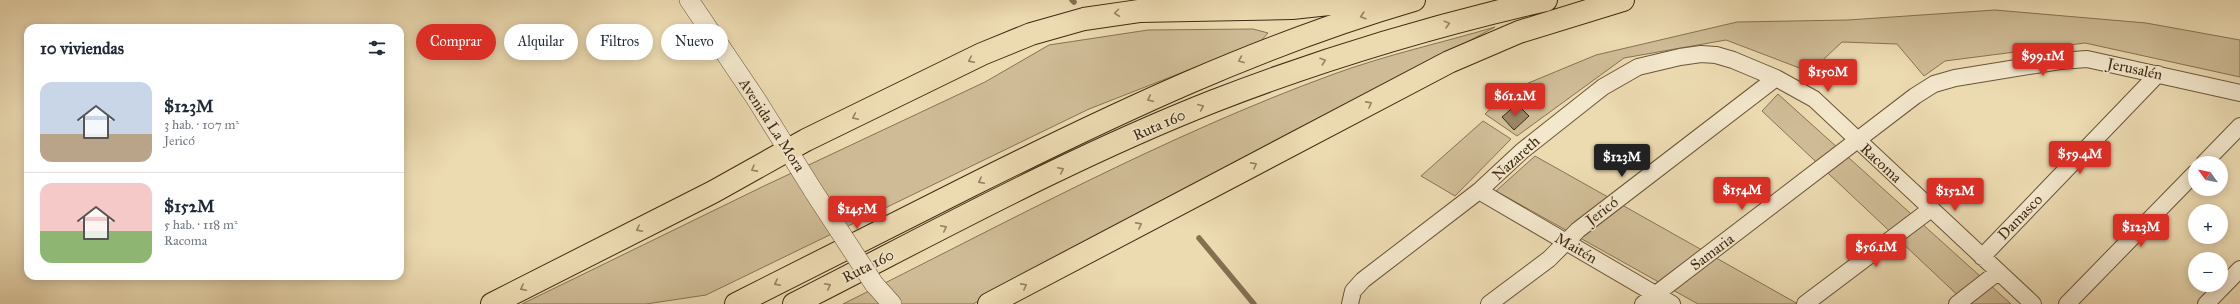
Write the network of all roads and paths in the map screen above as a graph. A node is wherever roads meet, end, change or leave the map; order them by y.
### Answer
1 (688, 0) edge
2 (1366, 0) edge
3 (1414, 0) edge
4 (1546, 0) edge
5 (1623, 0) edge
6 (2158, 74) junction
7 (1776, 78) junction
8 (2240, 93) edge
9 (2240, 126) edge
10 (1858, 141) junction
11 (788, 150) junction
12 (2211, 156) edge
13 (2188, 180) edge
14 (1479, 191) junction
15 (1931, 209) junction
16 (1566, 242) junction
17 (1982, 257) junction
18 (2240, 270) edge
19 (1998, 272) junction
20 (874, 284) junction
21 (1656, 294) junction
22 (492, 304) edge
23 (736, 304) edge
24 (794, 304) edge
25 (882, 304) edge
26 (892, 304) edge
27 (990, 304) edge
28 (1350, 304) edge
29 (1489, 304) edge
30 (1643, 304) edge
31 (1672, 304) edge
32 (1805, 304) edge
33 (1957, 304) edge
34 (2033, 304) edge
35 (2067, 304) edge
36 (2206, 304) edge

1 - 11 street, Avenida La Mora
2 -> 11 highway
3 -> 23 highway, Ruta 160
24 -> 4 highway, Ruta 160
27 -> 5 highway
6 - 8 street, Jerusalén
6 - 10 street, Jerusalén
6 - 17 street, Damasco
7 - 10 street, Racoma
7 - 14 street, Nazareth
7 - 16 street, Jericó
9 - 12 street
10 - 15 street, Racoma
10 - 21 street, Samaria
11 - 20 street, Avenida La Mora, bridge
11 -> 22 highway
13 - 35 street
14 - 16 street, Maitén
14 - 28 street, Nazareth
15 - 17 street, Racoma
15 - 32 street
16 - 21 street, Maitén
16 - 29 street, Jericó
17 - 19 street, Racoma
18 - 36 street
19 - 33 street
19 - 34 street, Racoma
20 - 25 street
20 - 26 street
21 - 30 street, Samaria
21 - 31 street, Maitén

